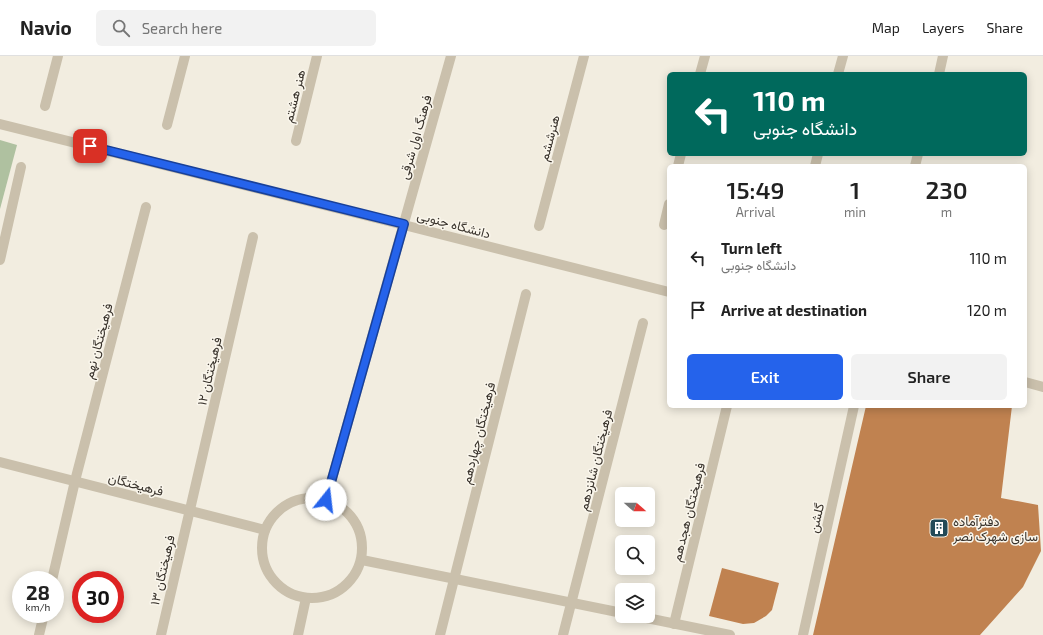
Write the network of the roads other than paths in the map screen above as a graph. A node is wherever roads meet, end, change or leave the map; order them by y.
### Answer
1 (58, 56) edge
2 (185, 56) edge
3 (317, 56) edge
4 (451, 56) edge
5 (584, 56) edge
6 (704, 56) edge
7 (843, 56) edge
8 (943, 56) edge
9 (700, 72) edge
10 (839, 72) edge
11 (939, 72) edge
12 (45, 106) dead end
13 (0, 124) edge
14 (167, 125) dead end
15 (296, 141) dead end
16 (21, 167) dead end
17 (146, 207) dead end
18 (667, 212) edge
19 (404, 224) junction
20 (664, 225) dead end
21 (539, 226) dead end
22 (253, 236) dead end
23 (0, 260) edge
24 (667, 291) edge
25 (526, 294) dead end
26 (643, 323) dead end
27 (1027, 383) edge
28 (1043, 387) edge
29 (728, 408) edge
30 (854, 408) edge
31 (0, 462) edge
32 (75, 481) junction
33 (326, 500) junction
34 (189, 511) junction
35 (265, 530) junction
36 (362, 560) junction
37 (54, 571) edge
38 (455, 578) junction
39 (306, 598) junction
40 (572, 603) junction
41 (615, 612) edge
42 (655, 620) edge
43 (42, 623) edge
44 (674, 624) junction
45 (39, 635) edge
46 (160, 635) edge
47 (298, 635) edge
48 (440, 635) edge
49 (563, 635) edge
50 (730, 635) edge
51 (802, 635) edge

1 - 12 street
2 - 14 street
3 - 15 street, هنر هشتم
4 - 19 street, فرهنگ اول شرقی
5 - 21 street, هنرششم
6 - 9 street
7 - 10 street
8 - 11 street
13 - 19 street, دانشگاه جنوبی
16 - 23 street
17 - 32 street, فرهیختگان نهم
18 - 20 street
19 - 24 street, دانشگاه جنوبی
19 - 33 street, فرهنگ اول شرقی
22 - 34 street, فرهیختگان ۱۲
25 - 38 street, فرهیختگان چهاردهم
26 - 40 street, فرهیختگان شانزدهم
27 - 28 street
29 - 44 street, فرهیختگان هجدهم
30 - 51 street, گلشن
31 - 32 street, فرهیختگان
32 - 34 street, فرهیختگان
32 - 37 street, فرهیختگان نهم
33 - 35 street
33 - 36 street
34 - 35 street, فرهیختگان
34 - 46 street, فرهیختگان ۱۳
35 - 39 street
36 - 38 street
36 - 39 street
38 - 40 street
38 - 48 street, فرهیختگان چهاردهم
39 - 47 street
40 - 41 street
40 - 49 street, فرهیختگان شانزدهم
42 - 44 street
43 - 45 street
44 - 50 street

